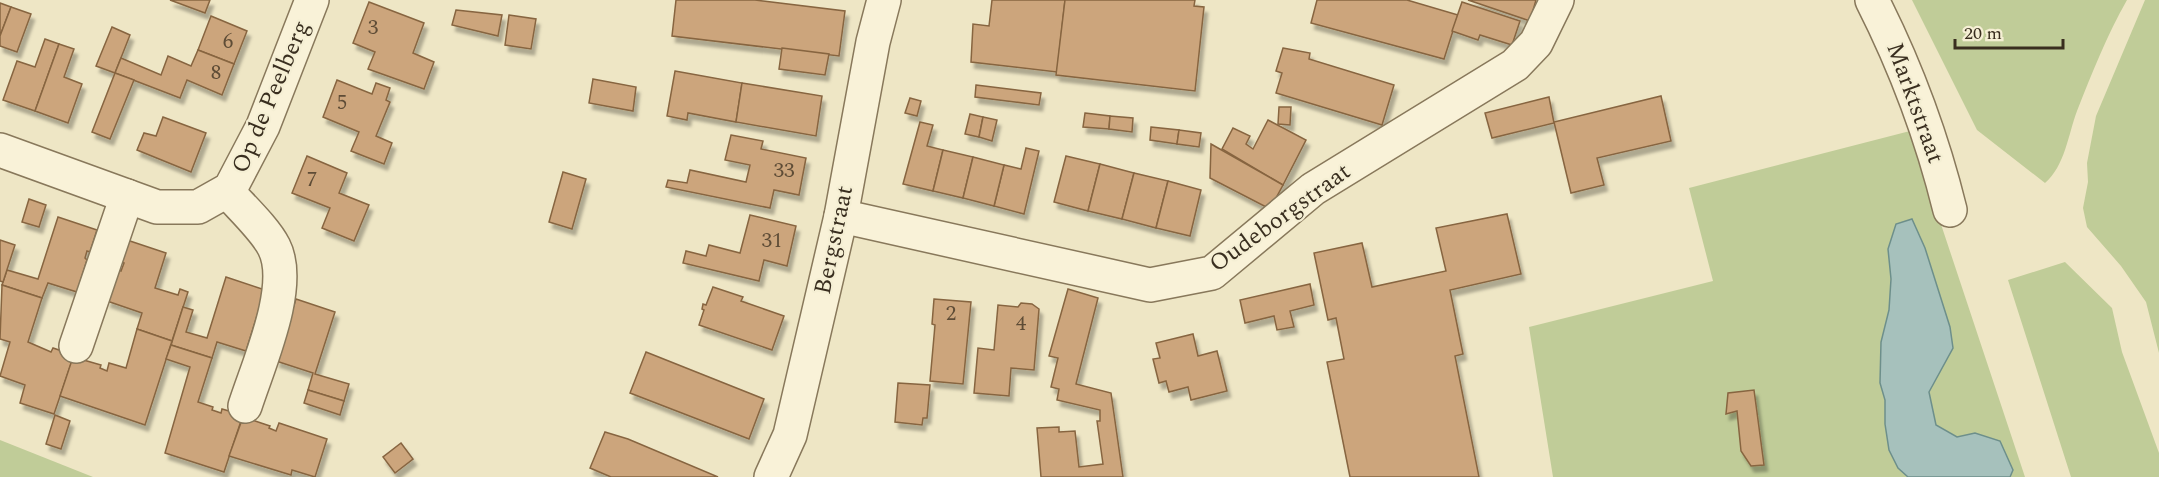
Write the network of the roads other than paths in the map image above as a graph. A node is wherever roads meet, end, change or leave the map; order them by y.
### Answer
1 (312, 0) edge
2 (885, 0) edge
3 (1557, 0) edge
4 (1872, 0) edge
5 (0, 150) edge
6 (227, 191) junction
7 (127, 196) junction
8 (1950, 210) dead end
9 (841, 216) junction
10 (76, 346) dead end
11 (245, 406) dead end
12 (771, 477) edge

1 - 6 street, Op de Peelberg
2 - 9 street, Bergstraat
3 - 9 street, Oudeborgstraat
4 - 8 street, Marktstraat
5 - 7 street, Op de Peelberg
6 - 7 street, Op de Peelberg
6 - 11 street, Op de Peelberg
7 - 10 street
9 - 12 street, Bergstraat

